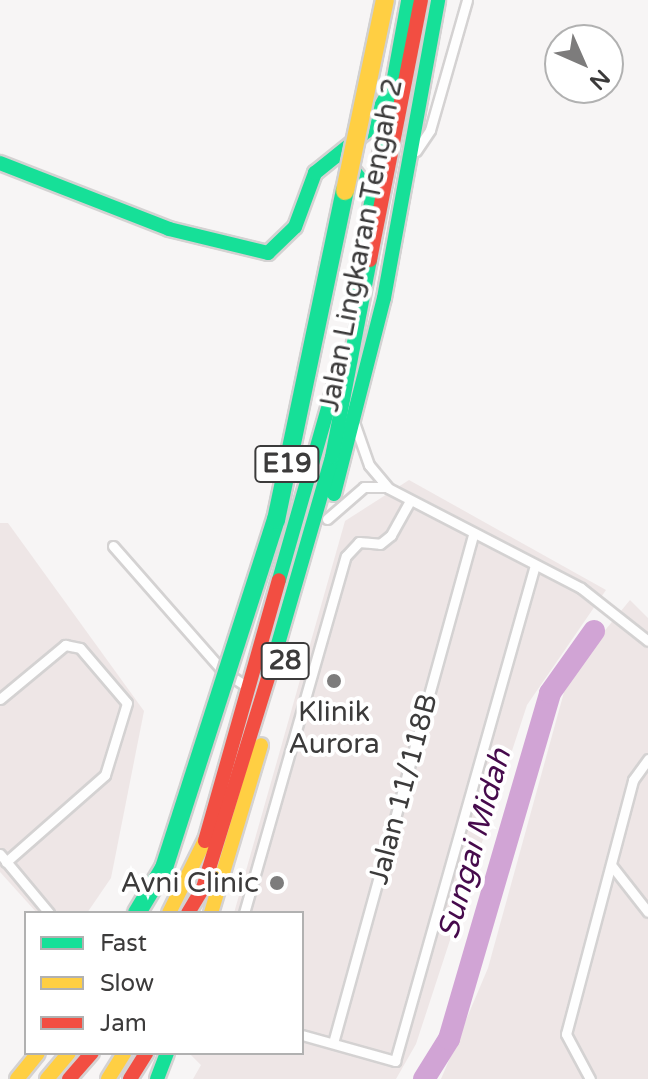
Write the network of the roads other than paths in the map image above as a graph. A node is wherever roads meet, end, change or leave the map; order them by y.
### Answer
1 (385, 0) edge
2 (408, 0) edge
3 (421, 0) edge
4 (438, 0) edge
5 (467, 0) edge
6 (390, 88) junction
7 (339, 155) junction
8 (410, 161) junction
9 (0, 163) edge
10 (372, 194) junction
11 (355, 425) junction
12 (388, 488) junction
13 (410, 501) junction
14 (327, 519) junction
15 (473, 535) junction
16 (113, 546) dead end
17 (535, 565) junction
18 (648, 641) edge
19 (246, 686) junction
20 (0, 699) edge
21 (648, 759) edge
22 (208, 834) junction
23 (3, 858) edge
24 (612, 866) junction
25 (47, 911) edge
26 (138, 911) edge
27 (170, 911) edge
28 (187, 911) edge
29 (187, 911) edge
30 (212, 911) edge
31 (245, 911) edge
32 (648, 912) edge
33 (304, 1036) edge
34 (333, 1043) junction
35 (36, 1055) edge
36 (67, 1055) edge
37 (90, 1055) edge
38 (123, 1055) edge
39 (145, 1055) edge
40 (166, 1055) edge
41 (17, 1079) edge
42 (47, 1079) edge
43 (69, 1079) edge
44 (108, 1079) edge
45 (130, 1079) edge
46 (157, 1079) edge
47 (590, 1079) edge

1 - 26 main road, E19, bridge
2 - 6 main road, Jalan Lingkaran Tengah 2 / 28
3 - 28 main road, E19
4 - 8 main road, Jalan Lingkaran Tengah 2 / 28
5 - 8 street
6 - 7 main road
6 - 10 main road, Jalan Lingkaran Tengah 2 / 28
7 - 9 main road
7 - 10 main road
8 - 11 main road, Jalan Lingkaran Tengah 2 / 28
10 - 19 main road, Jalan Lingkaran Tengah 2 / 28
11 - 12 street
11 - 14 main road, Jalan Lingkaran Tengah 2 / 28
12 - 13 street
12 - 14 street
13 - 15 street
13 - 31 street
14 - 30 main road, Jalan Lingkaran Tengah 2 / 28
15 - 17 street
15 - 34 street, Jalan 11/118B
16 - 19 street
17 - 18 street
17 - 34 street
19 - 22 main road, Jalan Lingkaran Tengah 2 / 28
20 - 23 street
21 - 24 street
22 - 27 main road
22 - 29 main road, Jalan Lingkaran Tengah 2 / 28
23 - 25 street
24 - 32 street
24 - 47 street
33 - 34 street
35 - 41 main road
36 - 42 main road
37 - 43 main road
38 - 44 main road
39 - 45 main road
40 - 46 main road

